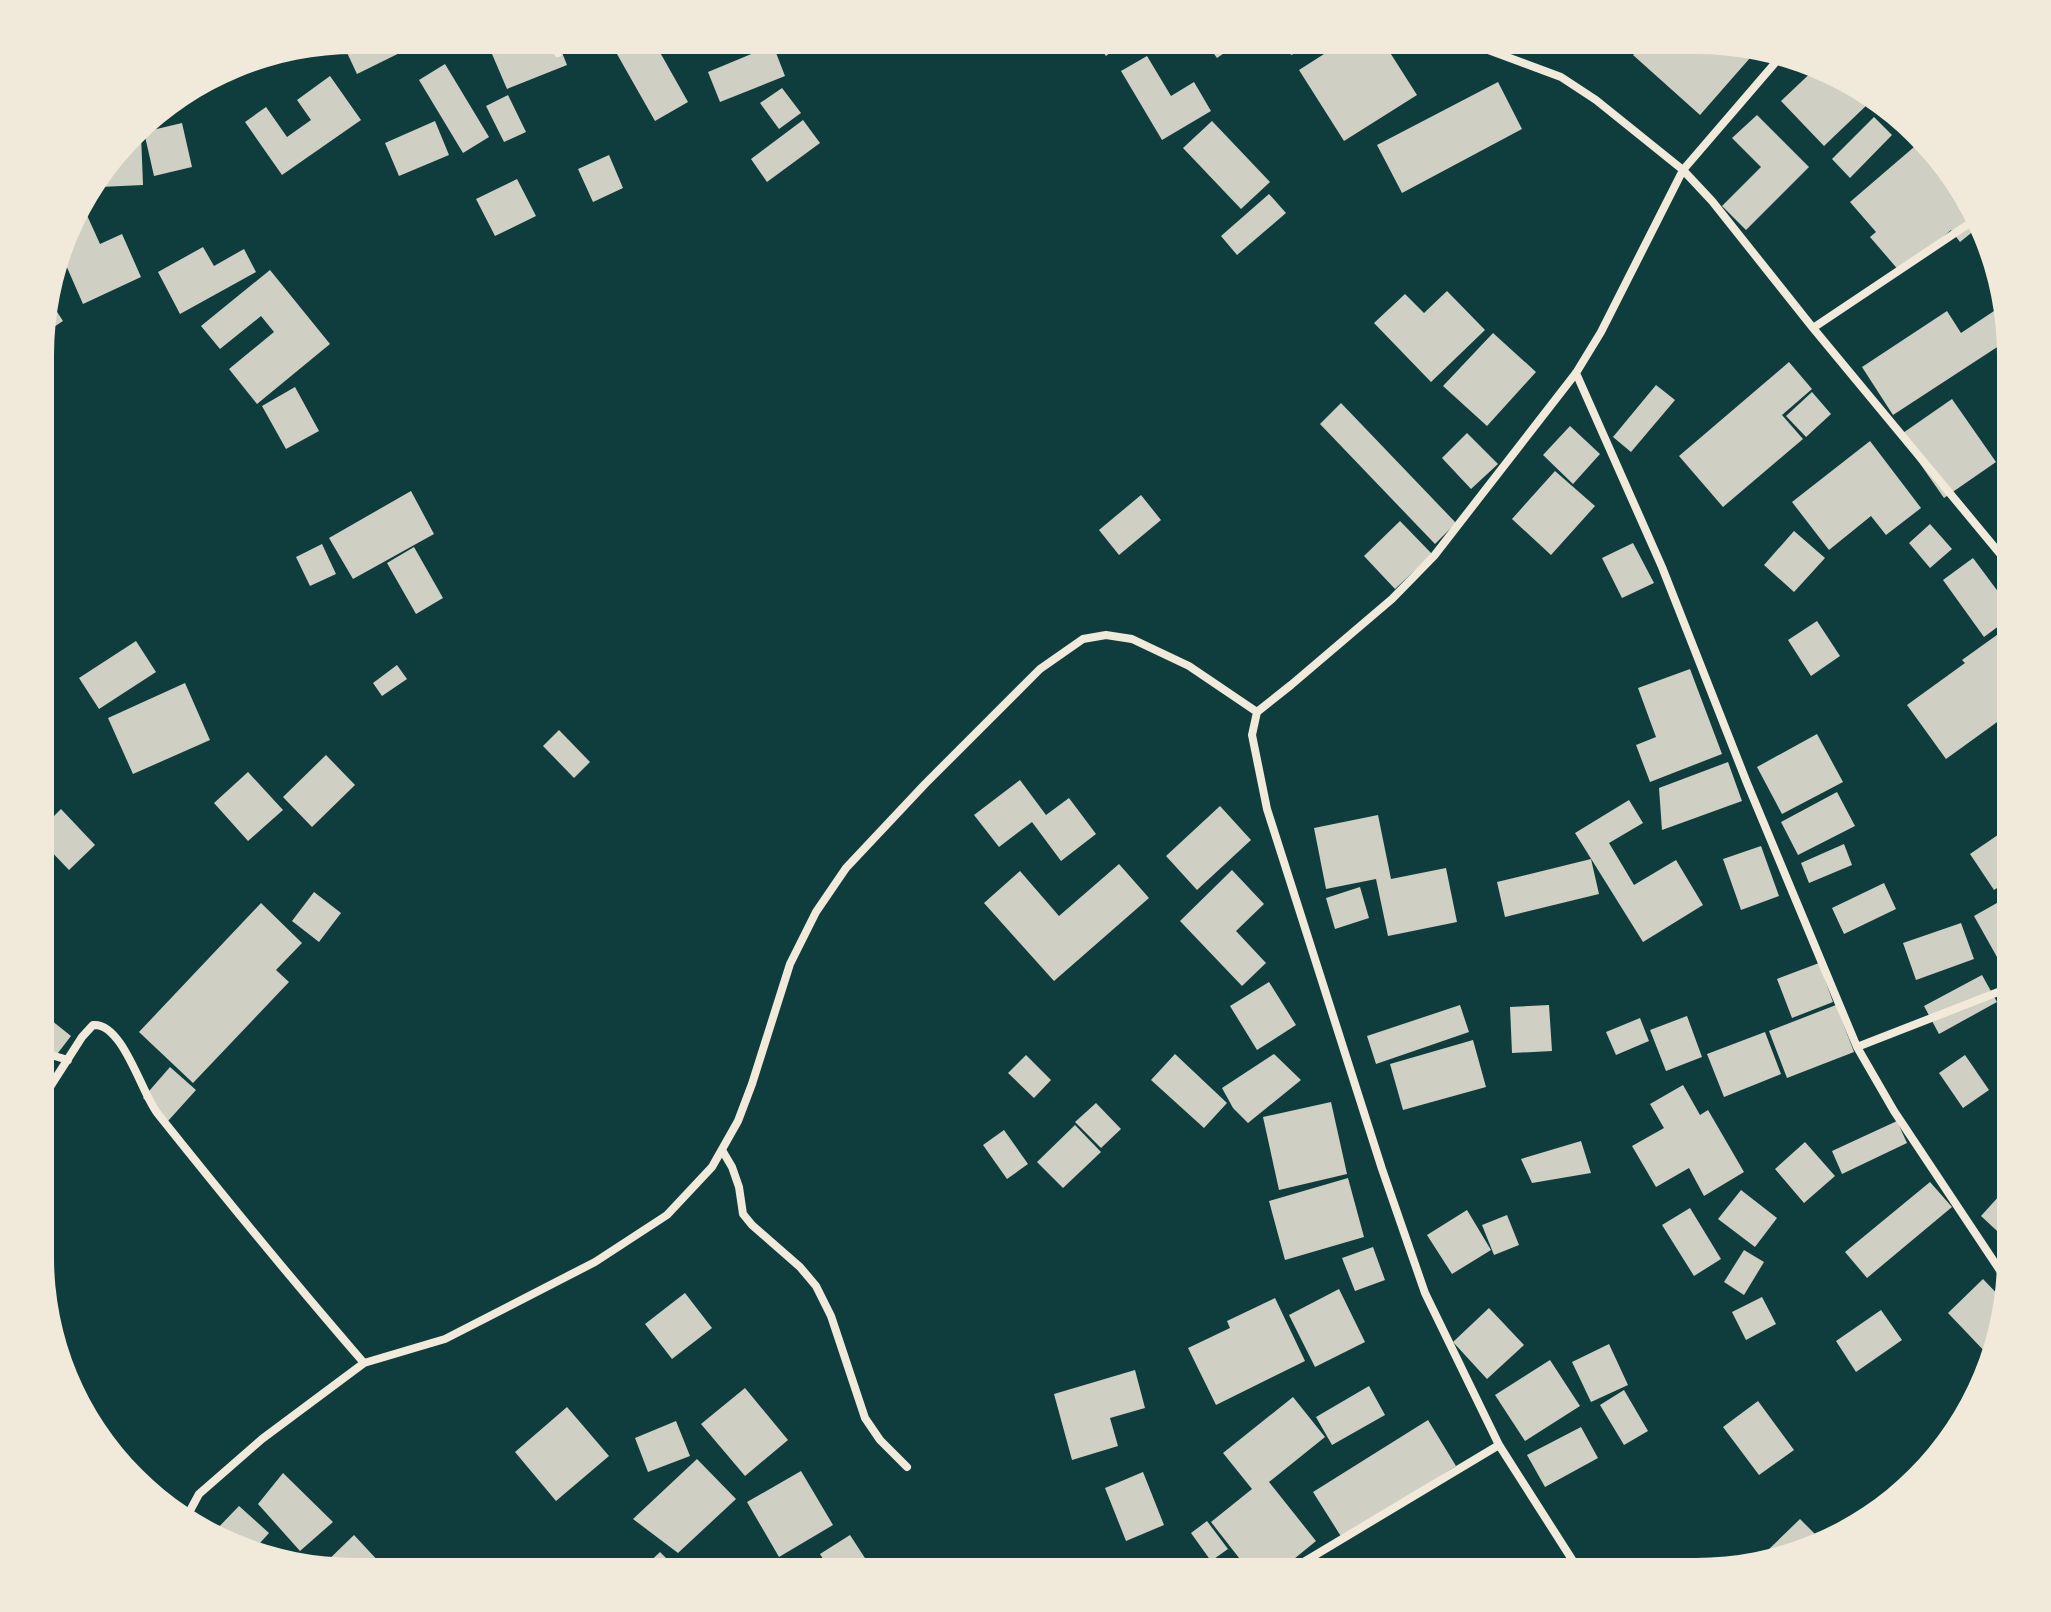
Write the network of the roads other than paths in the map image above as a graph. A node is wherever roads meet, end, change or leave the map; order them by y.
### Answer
1 (1499, 54) edge
2 (1774, 64) edge
3 (1683, 170) junction
4 (1967, 225) edge
5 (1813, 328) junction
6 (1576, 373) junction
7 (1997, 550) edge
8 (1257, 712) junction
9 (1997, 992) edge
10 (1857, 1047) junction
11 (54, 1056) edge
12 (68, 1060) junction
13 (54, 1081) edge
14 (722, 1150) junction
15 (1997, 1265) edge
16 (364, 1363) junction
17 (1499, 1445) junction
18 (907, 1467) dead end
19 (191, 1509) edge
20 (1310, 1558) edge
21 (1571, 1558) edge

1 - 3 street
2 - 3 street
3 - 5 street
3 - 6 street
4 - 5 street
5 - 7 street
6 - 8 street
6 - 10 street
8 - 14 street
8 - 17 street
9 - 10 street
10 - 15 street
11 - 12 street
12 - 13 street
12 - 16 street
14 - 16 street
14 - 18 street
16 - 19 street
17 - 20 street
17 - 21 street

